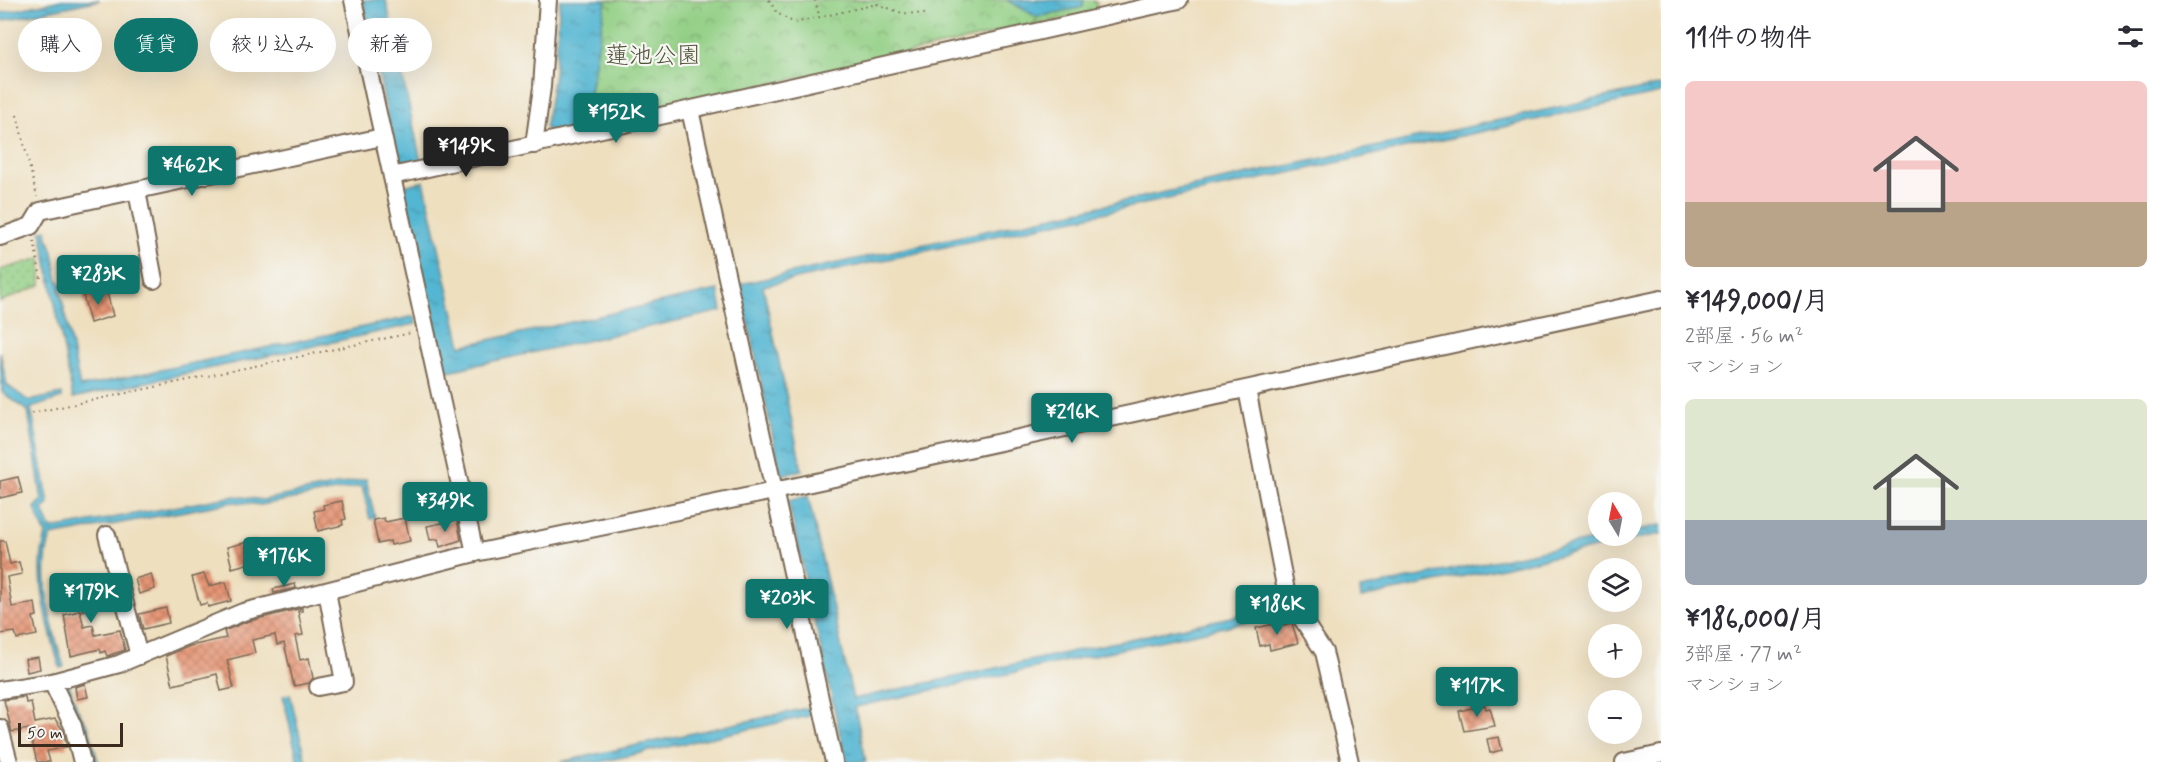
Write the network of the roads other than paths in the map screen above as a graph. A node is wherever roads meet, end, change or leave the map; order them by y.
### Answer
1 (353, 0) edge
2 (548, 0) edge
3 (1179, 0) edge
4 (690, 110) junction
5 (382, 137) junction
6 (534, 145) junction
7 (392, 176) junction
8 (137, 191) junction
9 (0, 237) edge
10 (154, 280) dead end
11 (1661, 299) edge
12 (1246, 388) junction
13 (774, 491) junction
14 (107, 535) dead end
15 (475, 553) junction
16 (327, 591) junction
17 (139, 656) junction
18 (52, 682) junction
19 (318, 687) dead end
20 (0, 690) edge
21 (0, 728) edge
22 (1661, 754) edge
23 (9, 762) edge
24 (82, 762) edge
25 (834, 762) edge
26 (1350, 762) edge
27 (1624, 762) edge

1 - 5 street
2 - 6 street
3 - 4 street
4 - 6 street
4 - 13 street
5 - 7 street
5 - 8 street
6 - 7 street
7 - 15 street
8 - 9 street
8 - 10 street
11 - 12 street
12 - 13 street
12 - 26 street
13 - 15 street
13 - 25 street
14 - 17 street
15 - 16 street
16 - 17 street
16 - 19 street
17 - 18 street
18 - 20 street
18 - 24 street
21 - 23 street
22 - 27 street

